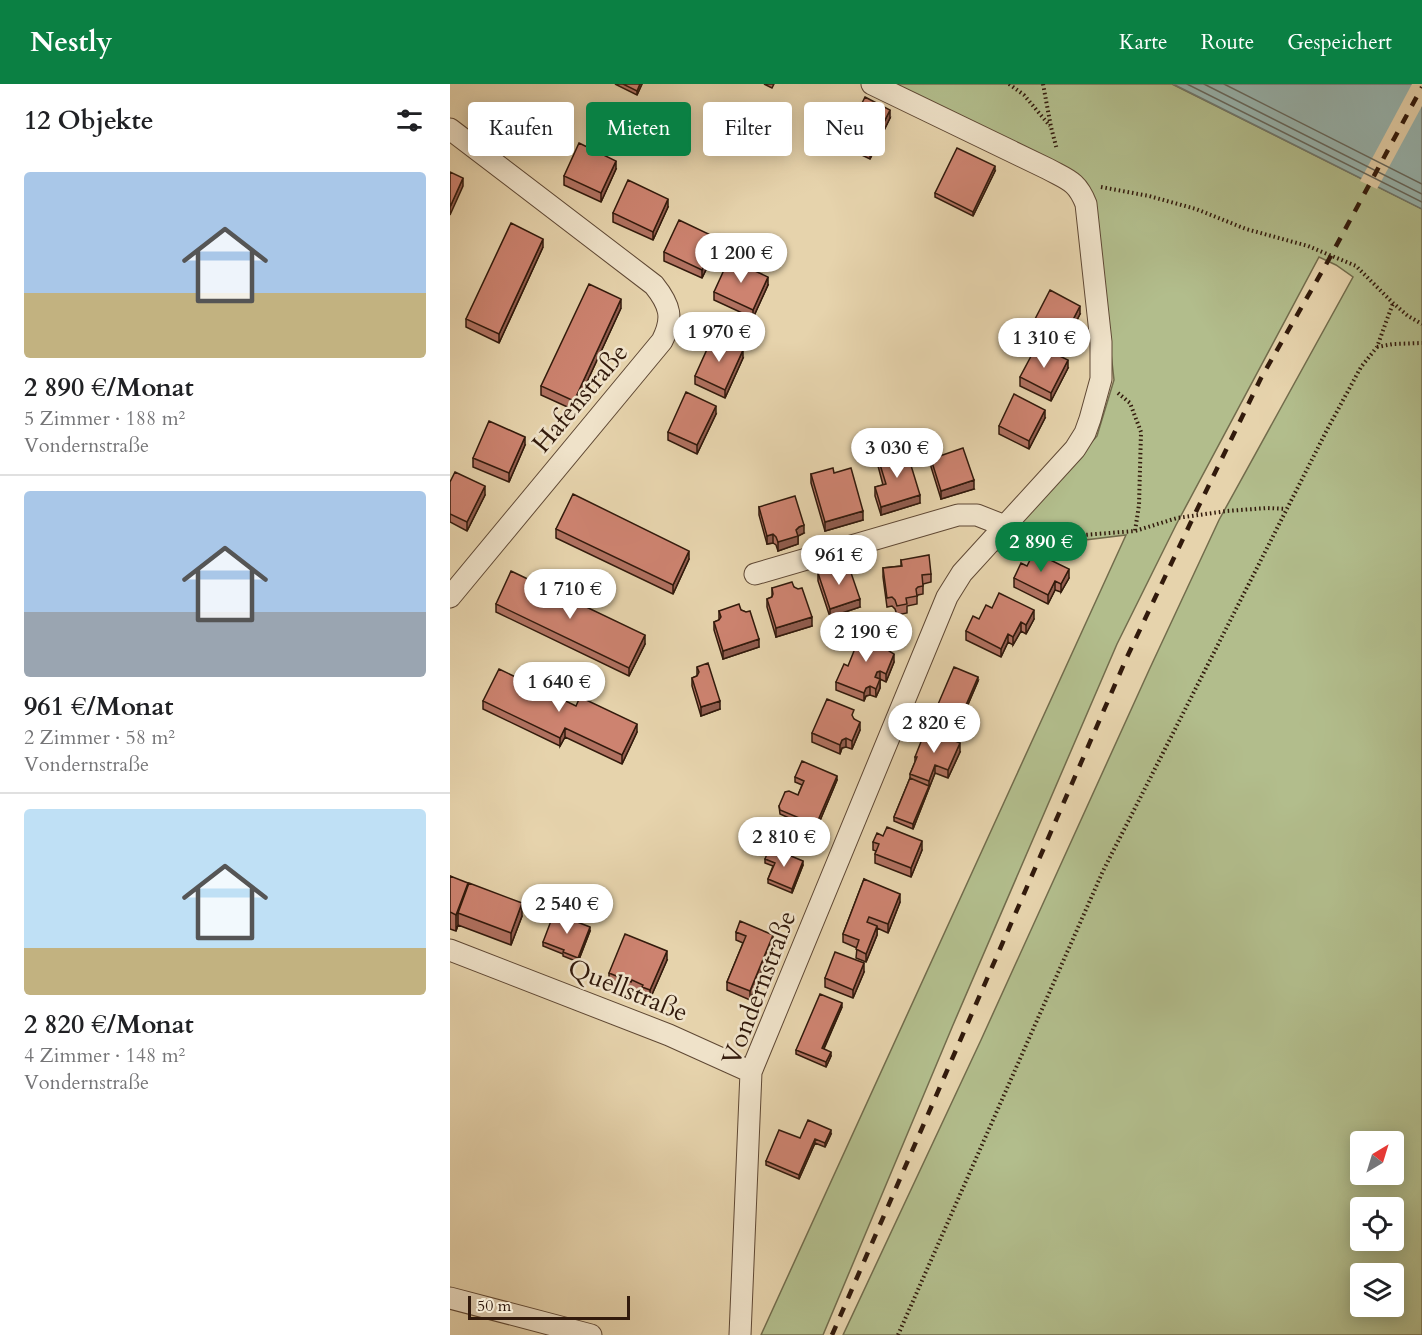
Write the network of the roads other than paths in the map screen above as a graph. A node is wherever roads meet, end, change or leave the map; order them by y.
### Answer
1 (872, 84) edge
2 (450, 129) edge
3 (1005, 526) junction
4 (755, 574) dead end
5 (450, 597) edge
6 (450, 950) edge
7 (751, 1072) junction
8 (450, 1298) edge
9 (591, 1335) edge
10 (740, 1335) edge

1 - 3 street, Vondernstraße
2 - 5 street, Hafenstraße
3 - 4 street
3 - 7 street, Vondernstraße
6 - 7 street, Quellstraße
7 - 10 street, Vondernstraße
8 - 9 street

